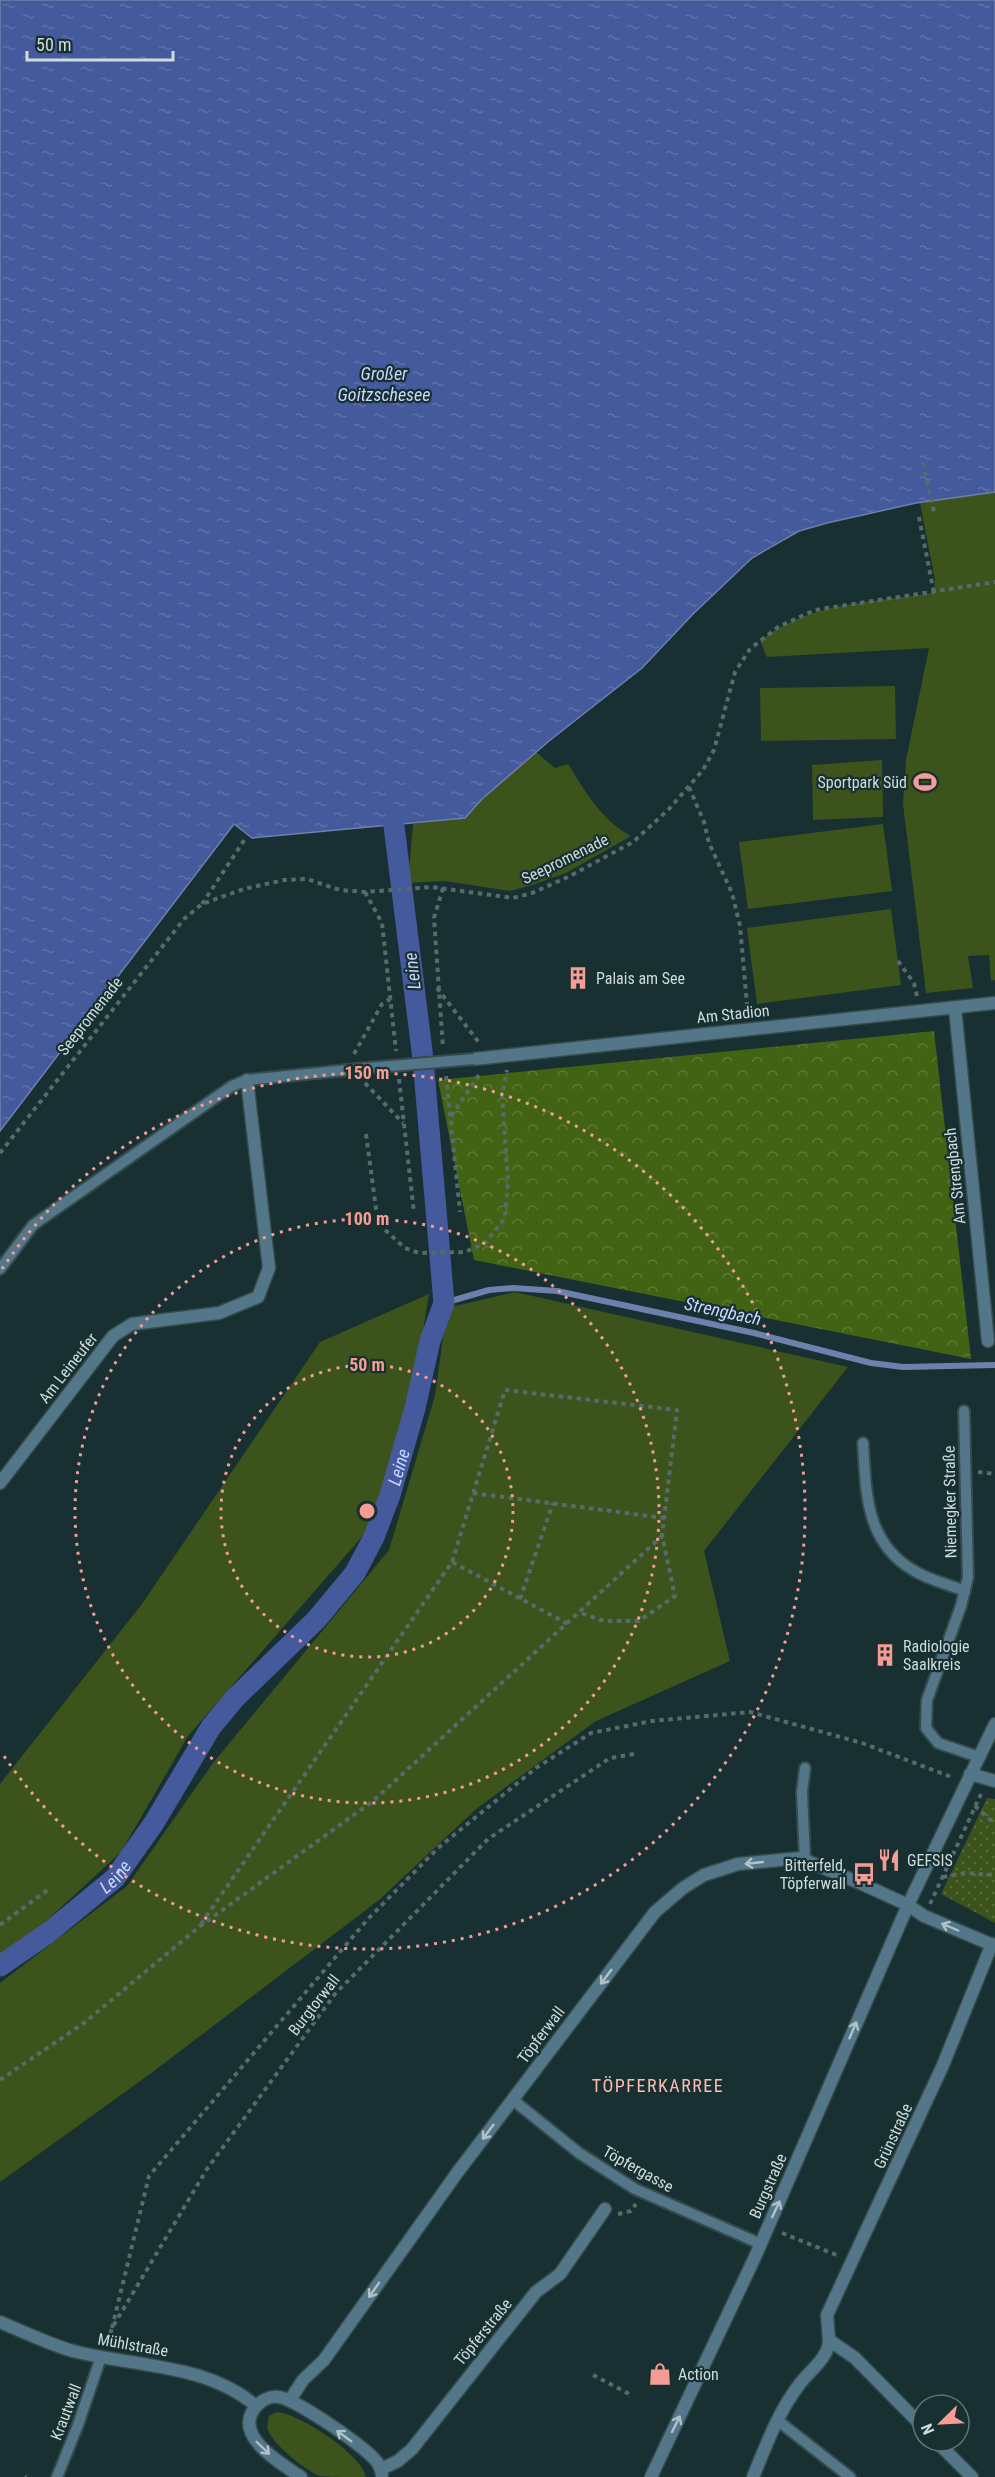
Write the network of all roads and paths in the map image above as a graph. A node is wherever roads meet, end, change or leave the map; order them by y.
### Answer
1 (923, 463) dead end
2 (934, 512) dead end
3 (919, 517) dead end
4 (995, 582) edge
5 (934, 593) junction
6 (688, 787) junction
7 (245, 839) dead end
8 (202, 904) junction
9 (897, 962) dead end
10 (995, 1003) edge
11 (955, 1008) junction
12 (920, 1012) junction
13 (749, 1029) junction
14 (510, 1056) junction
15 (474, 1059) joint
16 (247, 1080) junction
17 (366, 1134) dead end
18 (0, 1153) edge
19 (0, 1269) edge
20 (988, 1341) dead end
21 (964, 1411) dead end
22 (864, 1443) dead end
23 (2, 1475) edge
24 (474, 1493) junction
25 (553, 1503) junction
26 (664, 1518) junction
27 (662, 1536) junction
28 (452, 1562) junction
29 (965, 1591) junction
30 (520, 1599) junction
31 (581, 1612) junction
32 (568, 1624) junction
33 (995, 1724) edge
34 (634, 1754) dead end
35 (979, 1757) junction
36 (805, 1768) dead end
37 (968, 1778) junction
38 (992, 1780) edge
39 (975, 1806) junction
40 (995, 1824) edge
41 (805, 1860) junction
42 (995, 1875) edge
43 (942, 1877) junction
44 (49, 1889) dead end
45 (908, 1905) junction
46 (924, 1916) junction
47 (0, 1925) edge
48 (199, 1927) junction
49 (994, 1945) edge
50 (0, 2080) edge
51 (513, 2100) junction
52 (644, 2193) junction
53 (605, 2210) joint
54 (767, 2227) junction
55 (760, 2244) junction
56 (853, 2262) junction
57 (0, 2322) edge
58 (112, 2328) junction
59 (829, 2340) junction
60 (101, 2357) junction
61 (593, 2374) dead end
62 (633, 2396) dead end
63 (290, 2400) junction
64 (256, 2406) junction
65 (911, 2415) edge
66 (777, 2420) junction
67 (948, 2453) edge
68 (382, 2473) edge
69 (57, 2477) edge
70 (301, 2477) edge
71 (651, 2477) edge
72 (753, 2477) edge
73 (850, 2477) edge
74 (972, 2477) edge

1 - 2 path
3 - 5 path
4 - 5 path, Seepromenade
5 - 6 path, Seepromenade
6 - 8 path, Seepromenade
6 - 13 path
7 - 8 path
8 - 18 path, Seepromenade
9 - 12 path
10 - 11 street, Am Stadion
11 - 12 street, Am Stadion
11 - 20 street, Am Strengbach
12 - 13 street, Am Stadion
13 - 14 street, Am Stadion
14 - 15 street, Am Stadion
14 - 17 path
15 - 16 lane, bridge
16 - 19 lane
16 - 23 street, Am Leineufer
21 - 29 lane, Niemegker Straße
22 - 29 lane, Niemegker Straße
24 - 25 path
24 - 26 path
24 - 28 path
25 - 26 path
25 - 30 path
26 - 27 path
27 - 31 path
27 - 31 path
28 - 30 path
28 - 48 path
29 - 35 lane, Niemegker Straße
30 - 32 path
31 - 32 path
32 - 48 path
33 - 35 street
34 - 58 path, Burgtorwall
35 - 37 street
36 - 41 lane
37 - 38 street
37 - 45 street
37 - 58 path
38 - 39 path
39 - 40 path
39 - 43 path
41 - 45 street, Töpferwall
41 -> 51 street, Töpferwall
42 - 43 path
43 - 46 path
44 - 47 path
45 - 46 street, Töpferwall
54 -> 45 street, Burgstraße
49 -> 46 street, Töpferwall
48 - 50 path
49 - 56 street, Grünstraße
51 - 52 lane, Töpfergasse
51 -> 63 street, Töpferwall
52 - 53 path
52 - 55 lane, Töpfergasse
53 - 68 street, Töpferstraße
54 - 55 street, Burgstraße
54 - 56 path
71 -> 55 street, Burgstraße
56 - 59 street, Grünstraße
57 - 60 street, Mühlstraße
58 - 60 path, Burgtorwall
59 - 65 street
59 - 66 street, Grünstraße
60 - 64 street, Mühlstraße
60 - 69 lane, Krautwall
61 - 62 path
63 - 64 street
68 -> 63 street
64 -> 70 street
66 - 72 street, Grünstraße
66 - 73 lane
67 - 74 street

